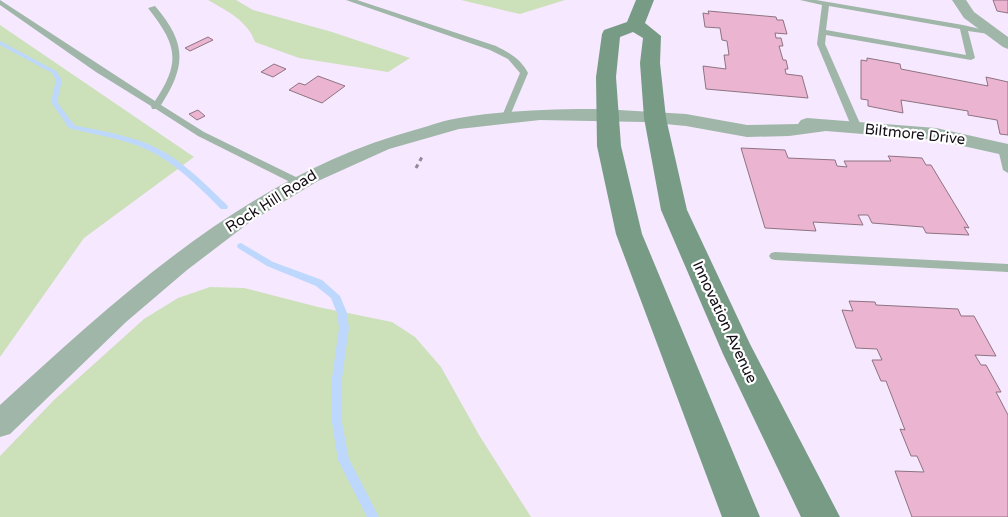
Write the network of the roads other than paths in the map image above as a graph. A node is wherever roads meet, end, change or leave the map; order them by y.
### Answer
1 (350, 0) edge
2 (645, 0) edge
3 (804, 0) edge
4 (959, 0) edge
5 (0, 2) edge
6 (826, 4) junction
7 (152, 8) dead end
8 (635, 25) junction
9 (963, 28) junction
10 (822, 32) junction
11 (989, 32) junction
12 (1008, 35) edge
13 (1008, 44) edge
14 (155, 106) junction
15 (606, 115) junction
16 (506, 116) junction
17 (656, 118) junction
18 (857, 128) junction
19 (1006, 149) edge
20 (1008, 170) edge
21 (300, 183) junction
22 (775, 256) dead end
23 (1008, 268) edge
24 (0, 424) edge
25 (742, 517) edge
26 (820, 517) edge

1 - 16 lane
2 - 8 street
3 - 6 lane
4 - 11 street
5 - 14 lane
6 - 9 lane
6 - 10 lane
7 - 14 lane
8 - 15 street
8 - 17 street
9 - 10 lane
9 - 11 lane
10 - 18 lane
11 - 12 street
11 - 13 street
14 - 21 lane
15 - 16 street, Rock Hill Road
15 - 17 street, Rock Hill Road
15 - 25 street
16 - 21 street, Rock Hill Road
17 - 18 street, Biltmore Drive
17 - 26 street, Innovation Avenue
18 - 19 street, Biltmore Drive
19 - 20 lane
21 - 24 street, Rock Hill Road
22 - 23 lane

